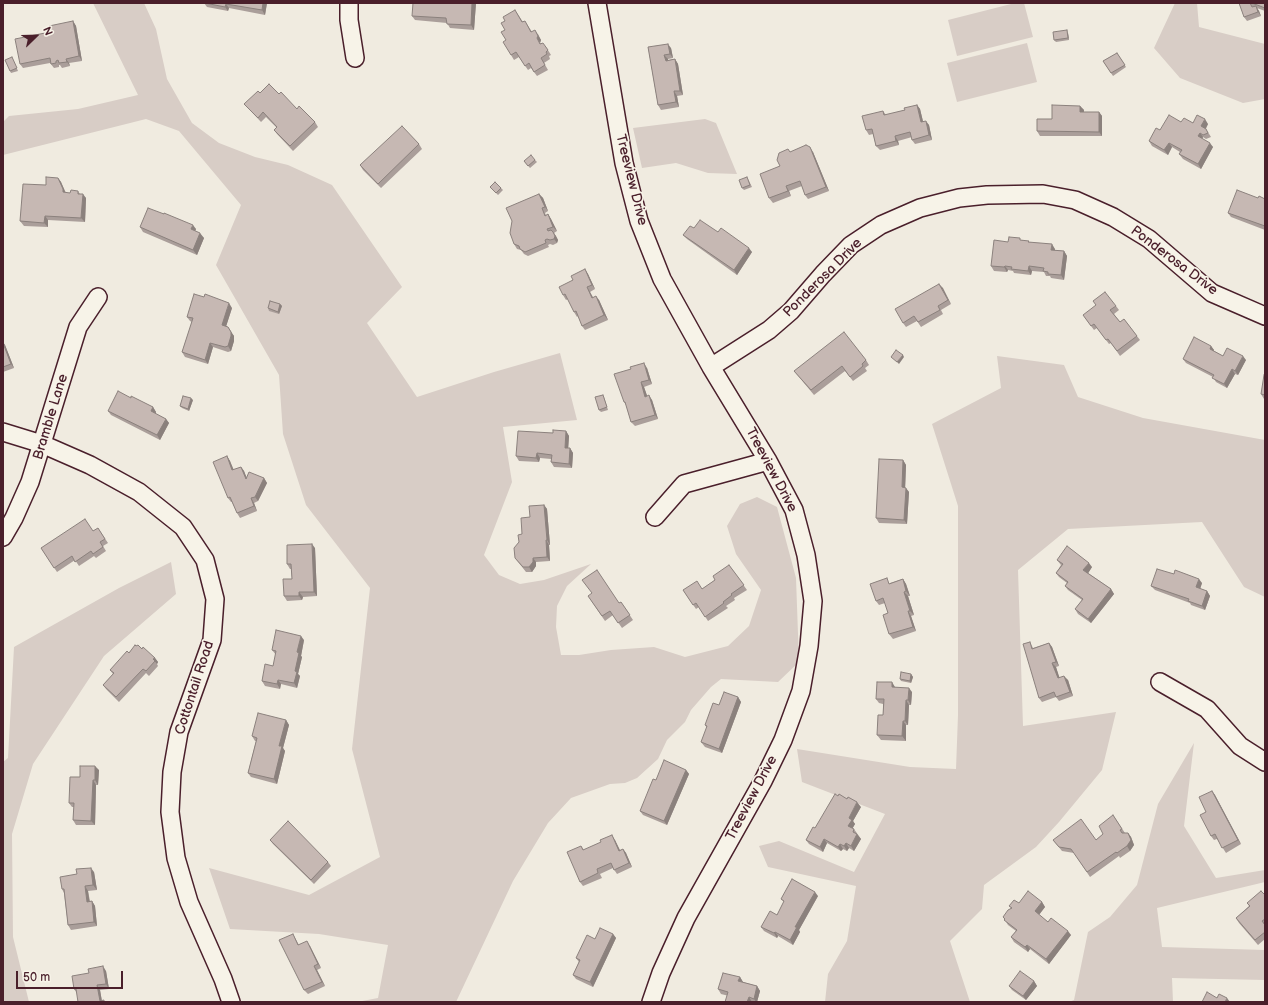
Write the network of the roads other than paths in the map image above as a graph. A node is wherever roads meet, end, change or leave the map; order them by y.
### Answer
1 (349, 3) edge
2 (597, 3) edge
3 (355, 58) dead end
4 (98, 297) dead end
5 (1265, 316) edge
6 (711, 367) junction
7 (3, 432) edge
8 (42, 444) junction
9 (768, 461) junction
10 (655, 517) dead end
11 (3, 537) edge
12 (1160, 682) dead end
13 (1265, 762) edge
14 (231, 1002) edge
15 (651, 1002) edge

1 - 3 street
2 - 6 street, Treeview Drive
4 - 8 street, Bramble Lane
5 - 6 street, Ponderosa Drive
6 - 9 street, Treeview Drive
7 - 8 street, Cottontail Road
8 - 11 street, Bramble Lane
8 - 14 street, Cottontail Road
9 - 10 street
9 - 15 street, Treeview Drive
12 - 13 street

